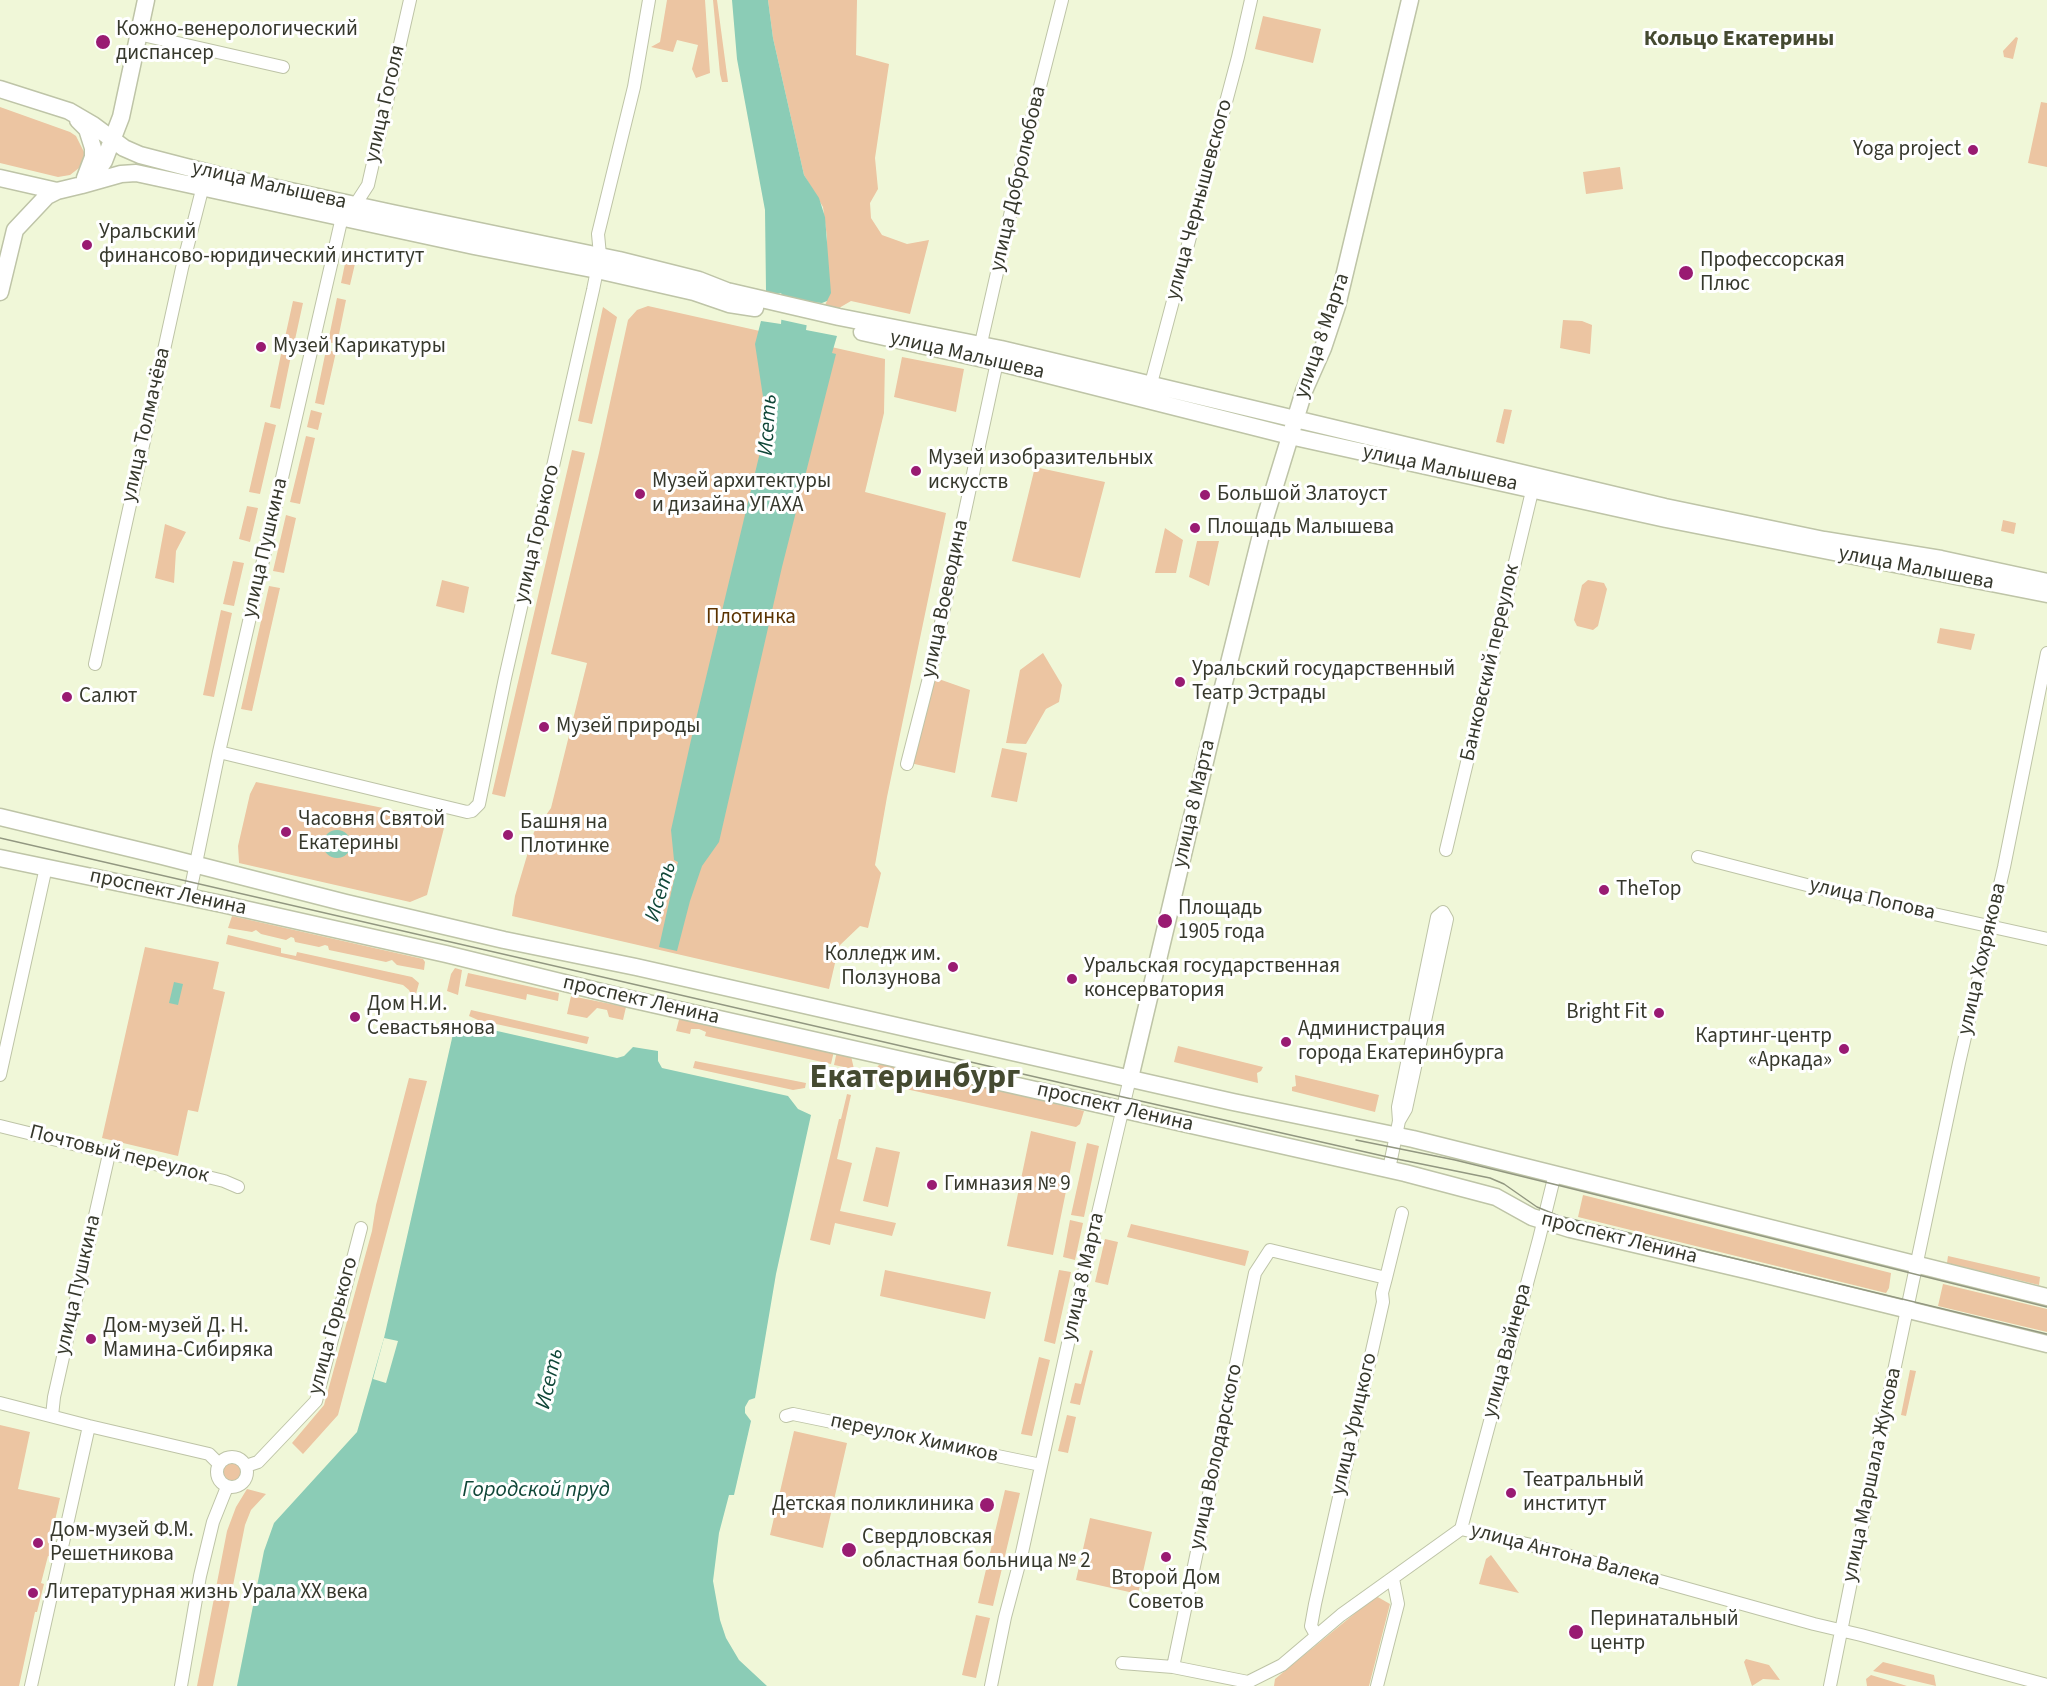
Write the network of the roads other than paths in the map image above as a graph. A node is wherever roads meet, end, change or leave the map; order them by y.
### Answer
1 (146, 0) edge
2 (410, 0) edge
3 (649, 0) edge
4 (1062, 0) edge
5 (1251, 0) edge
6 (1410, 0) edge
7 (138, 34) junction
8 (283, 67) dead end
9 (0, 89) edge
10 (69, 111) junction
11 (114, 140) junction
12 (0, 178) edge
13 (82, 184) junction
14 (203, 186) junction
15 (57, 191) junction
16 (349, 211) junction
17 (598, 262) junction
18 (0, 292) edge
19 (979, 351) junction
20 (998, 362) junction
21 (1149, 392) junction
22 (1295, 419) junction
23 (1290, 436) junction
24 (1534, 482) junction
25 (2047, 582) edge
26 (2047, 594) edge
27 (2047, 653) edge
28 (95, 664) dead end
29 (219, 752) junction
30 (907, 764) dead end
31 (0, 817) edge
32 (1446, 850) dead end
33 (1698, 857) dead end
34 (0, 858) edge
35 (195, 865) junction
36 (46, 867) junction
37 (189, 897) junction
38 (1990, 926) junction
39 (2047, 939) edge
40 (0, 1075) edge
41 (1130, 1078) junction
42 (1123, 1109) junction
43 (0, 1126) edge
44 (1398, 1128) junction
45 (109, 1154) junction
46 (1389, 1169) junction
47 (1555, 1174) junction
48 (238, 1187) dead end
49 (1402, 1213) dead end
50 (1544, 1222) junction
51 (361, 1227) dead end
52 (1917, 1264) junction
53 (1386, 1278) junction
54 (2047, 1297) edge
55 (1907, 1310) junction
56 (2047, 1344) edge
57 (0, 1403) edge
58 (52, 1416) junction
59 (786, 1416) dead end
60 (89, 1426) junction
61 (219, 1464) junction
62 (1041, 1465) junction
63 (246, 1466) junction
64 (227, 1487) junction
65 (1461, 1528) junction
66 (1393, 1579) junction
67 (1841, 1631) junction
68 (1316, 1635) junction
69 (1122, 1663) dead end
70 (1173, 1667) junction
71 (2047, 1685) edge
72 (31, 1686) edge
73 (182, 1686) edge
74 (991, 1686) edge
75 (1377, 1686) edge
76 (1830, 1686) edge

1 - 7 main road
2 - 16 street, улица Гоголя
3 - 17 street, улица Горького
4 - 19 street, улица Добролюбова
5 - 21 street, улица Чернышевского
6 - 22 main road, улица 8 Марта
7 - 8 street
7 - 11 main road
9 - 10 main road, улица Малышева
10 - 11 main road, улица Малышева
10 - 13 main road
11 - 13 main road
11 - 16 main road, улица Малышева
12 - 15 main road
13 - 14 main road, улица Малышева
13 - 15 main road, улица Малышева
14 - 16 main road, улица Малышева
14 - 28 street, улица Толмачёва
15 - 18 main road
16 - 17 main road, улица Малышева
16 - 29 street, улица Пушкина
17 - 19 main road, улица Малышева
17 - 29 street, улица Горького
19 - 20 main road, улица Малышева
19 - 21 main road, улица Малышева
20 - 21 main road, улица Малышева
20 - 30 street, улица Воеводина
21 - 22 main road, улица Малышева
21 - 23 main road, улица Малышева
22 - 23 main road, улица 8 Марта
22 - 24 main road, улица Малышева
23 - 24 main road, улица Малышева
23 - 41 main road, улица 8 Марта
24 - 25 main road, улица Малышева
24 - 26 main road, улица Малышева
24 - 32 street, Банковский переулок
27 - 38 street, улица Хохрякова
29 - 35 street, улица Пушкина
31 - 35 main road, проспект Ленина
33 - 38 street, улица Попова
34 - 36 main road, проспект Ленина
35 - 37 street, улица Пушкина
35 - 41 main road, проспект Ленина
36 - 37 main road, проспект Ленина
36 - 40 street
37 - 42 main road, проспект Ленина
38 - 39 street, улица Попова
38 - 52 street, улица Хохрякова
41 - 42 street, улица 8 Марта
41 - 44 main road, проспект Ленина
42 - 46 main road, проспект Ленина
42 - 62 street, улица 8 Марта
43 - 45 street, Почтовый переулок
44 - 44 street
44 - 46 street
44 - 47 main road, проспект Ленина
45 - 48 street, Почтовый переулок
45 - 58 street, улица Пушкина
46 - 50 main road, проспект Ленина
47 - 50 street, улица Вайнера
47 - 52 main road, проспект Ленина
49 - 53 street, улица Урицкого
50 - 55 main road, проспект Ленина
50 - 65 street, улица Вайнера
51 - 63 street, улица Горького
52 - 54 main road, проспект Ленина
52 - 55 street, улица Маршала Жукова
53 - 68 street, улица Урицкого
53 - 70 street, улица Володарского
55 - 56 main road, проспект Ленина
55 - 67 street, улица Маршала Жукова
57 - 58 street
58 - 60 street
59 - 62 street, переулок Химиков
60 - 61 street
60 - 72 street
61 - 63 street
61 - 64 street
62 - 74 street, улица 8 Марта
63 - 64 street, улица Горького
64 - 73 street, улица Горького
65 - 66 street, улица Антона Валека
65 - 67 street, улица Антона Валека
66 - 68 street, улица Антона Валека
66 - 75 street
67 - 71 street, улица Антона Валека
67 - 76 street, улица Маршала Жукова
68 - 70 street, улица Антона Валека
69 - 70 street, улица Антона Валека

